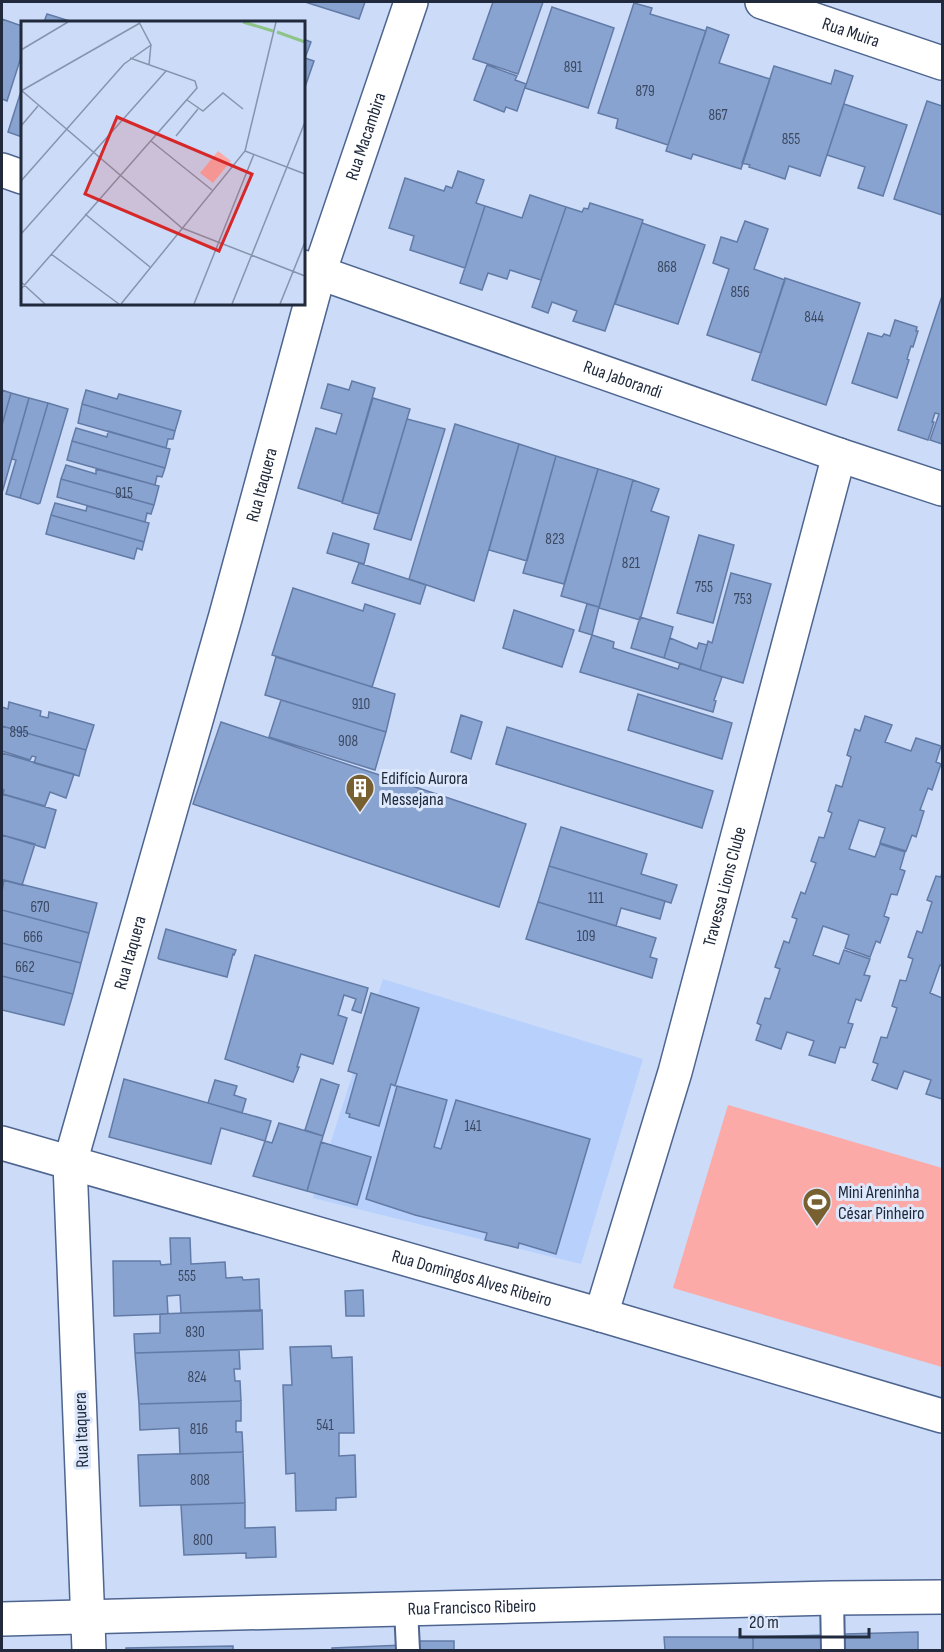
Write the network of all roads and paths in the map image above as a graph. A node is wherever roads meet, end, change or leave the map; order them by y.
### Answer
1 (411, 2) edge
2 (762, 2) edge
3 (942, 63) edge
4 (2, 170) edge
5 (21, 177) edge
6 (311, 270) edge
7 (304, 298) edge
8 (303, 304) edge
9 (839, 455) junction
10 (942, 489) edge
11 (2, 1143) edge
12 (70, 1163) junction
13 (602, 1315) junction
14 (942, 1416) edge
15 (942, 1597) edge
16 (832, 1598) junction
17 (406, 1609) junction
18 (88, 1618) junction
19 (2, 1619) edge
20 (89, 1650) edge
21 (408, 1650) edge
22 (833, 1650) edge

1 - 6 street, Rua Macambira
2 - 3 street, Rua Muira
4 - 5 street
6 - 7 street, Rua Itaquera
6 - 9 street, Rua Jaborandi
8 - 12 street, Rua Itaquera
9 - 10 street, Rua Jaborandi
9 - 13 street, Travessa Lions Clube
11 - 12 street, Rua Domingos Alves Ribeiro
12 - 13 street, Rua Domingos Alves Ribeiro
12 - 18 street, Rua Itaquera
13 - 14 street, Rua Domingos Alves Ribeiro
15 - 16 street, Rua Francisco Ribeiro
16 - 17 street, Rua Francisco Ribeiro
16 - 22 lane
17 - 18 street, Rua Francisco Ribeiro
17 - 21 lane
18 - 19 street, Rua Francisco Ribeiro
18 - 20 street, Rua Itaquera

